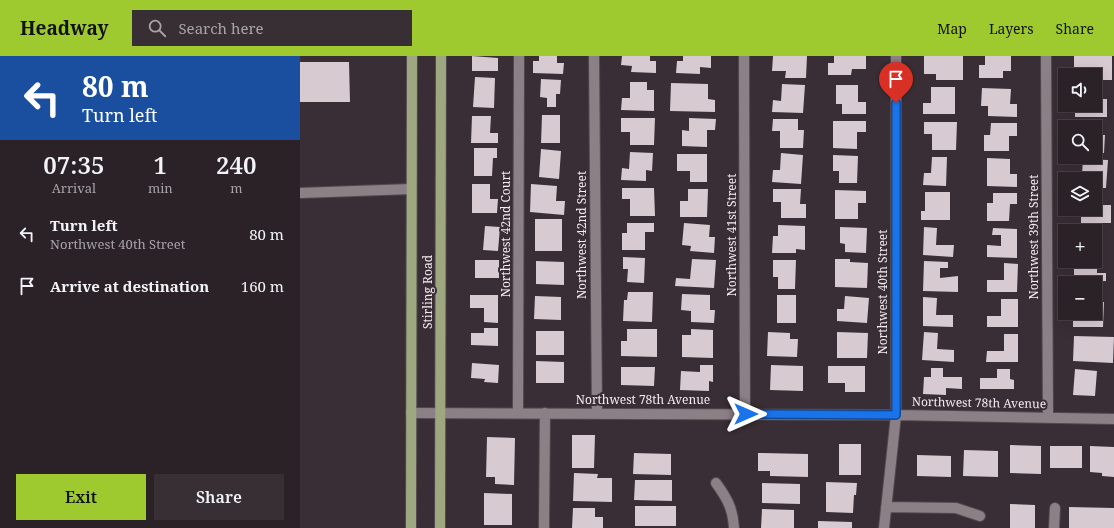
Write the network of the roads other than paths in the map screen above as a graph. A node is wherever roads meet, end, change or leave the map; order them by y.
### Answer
1 (412, 56) edge
2 (441, 56) edge
3 (519, 56) edge
4 (594, 56) edge
5 (744, 56) edge
6 (896, 56) edge
7 (1046, 56) edge
8 (411, 189) junction
9 (300, 193) edge
10 (518, 412) junction
11 (411, 413) junction
12 (545, 413) junction
13 (597, 413) junction
14 (440, 414) junction
15 (746, 414) junction
16 (896, 415) junction
17 (1048, 418) junction
18 (1114, 419) edge
19 (716, 483) dead end
20 (886, 507) junction
21 (1055, 508) dead end
22 (980, 516) dead end
23 (411, 528) edge
24 (440, 528) edge
25 (544, 528) edge
26 (734, 528) edge
27 (884, 528) edge
28 (1054, 528) edge

1 - 8 main road, Stirling Road
2 - 14 main road, Stirling Road
3 - 10 street, Northwest 42nd Court
4 - 13 street, Northwest 42nd Street
5 - 15 street, Northwest 41st Street
6 - 16 street, Northwest 40th Street
7 - 17 street, Northwest 39th Street
8 - 9 street
8 - 11 main road, Stirling Road
10 - 12 street, Northwest 78th Avenue
10 - 14 street, Northwest 78th Avenue
11 - 14 street, Northwest 78th Avenue
11 - 23 main road, Stirling Road
12 - 13 street, Northwest 78th Avenue
12 - 25 street
13 - 15 street, Northwest 78th Avenue
14 - 24 main road, Stirling Road
15 - 16 street, Northwest 78th Avenue
16 - 17 street, Northwest 78th Avenue
16 - 20 street, Northwest 40th Street
17 - 18 street, Northwest 78th Avenue
19 - 26 street
20 - 22 street
20 - 27 street, Northwest 40th Street
21 - 28 street

